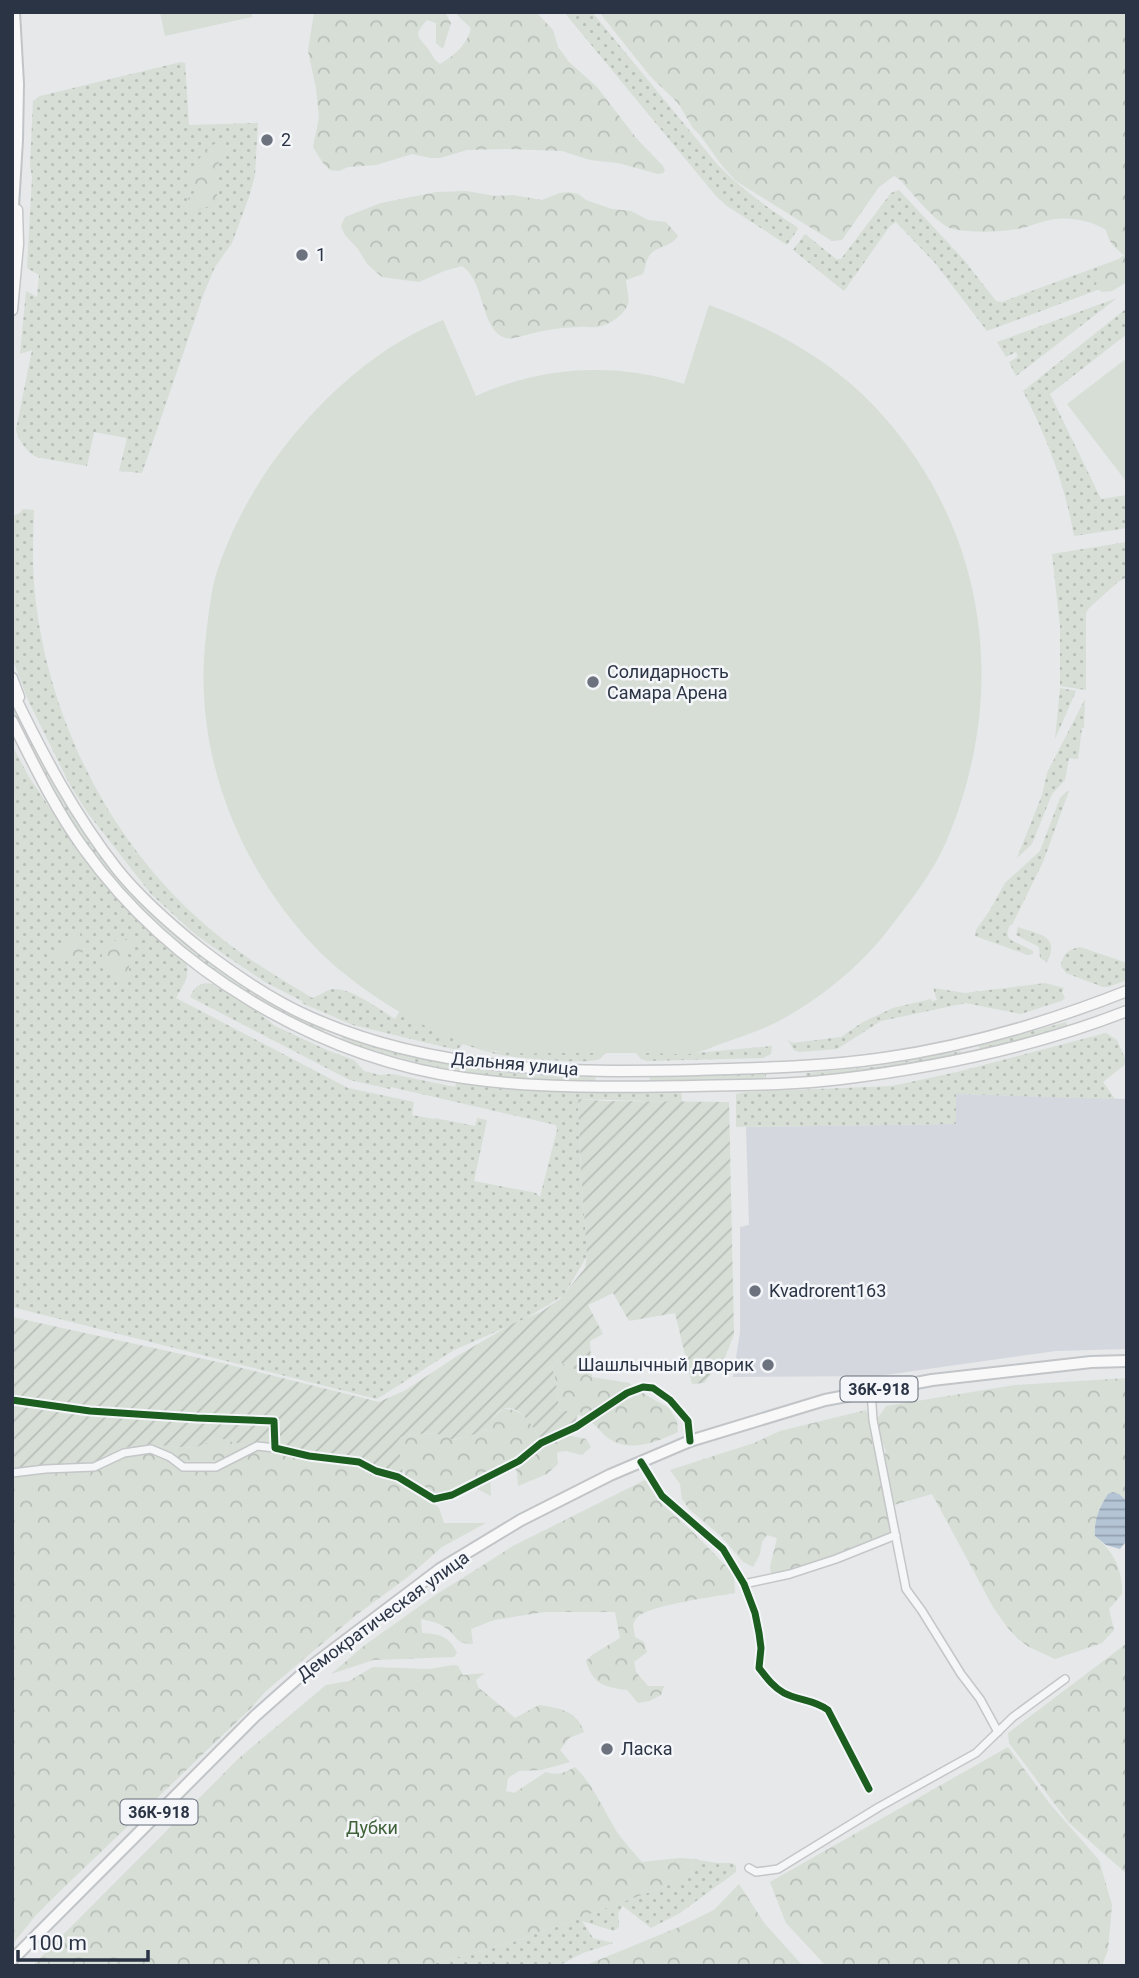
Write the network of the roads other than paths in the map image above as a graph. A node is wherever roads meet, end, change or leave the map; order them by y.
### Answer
1 (14, 12) edge
2 (17, 140) junction
3 (12, 223) edge
4 (12, 310) edge
5 (12, 678) edge
6 (12, 691) edge
7 (12, 721) edge
8 (12, 732) edge
9 (33, 733) junction
10 (44, 786) junction
11 (1127, 991) edge
12 (1091, 1005) junction
13 (1127, 1011) edge
14 (1098, 1023) junction
15 (334, 1027) junction
16 (330, 1040) junction
17 (969, 1042) junction
18 (971, 1057) junction
19 (784, 1067) junction
20 (619, 1070) junction
21 (785, 1083) junction
22 (618, 1087) junction
23 (1127, 1361) edge
24 (871, 1391) junction
25 (12, 1401) edge
26 (690, 1441) junction
27 (275, 1448) junction
28 (642, 1462) junction
29 (12, 1473) edge
30 (896, 1535) junction
31 (744, 1584) junction
32 (1065, 1679) dead end
33 (998, 1732) junction
34 (869, 1788) dead end
35 (749, 1868) dead end
36 (12, 1960) edge

1 - 2 main road
2 - 3 main road
2 - 4 main road
5 - 9 main road
6 - 9 main road, Дальняя улица
7 - 10 main road, Дальняя улица
8 - 10 main road
9 - 15 main road, Дальняя улица
10 - 16 main road, Дальняя улица
11 - 12 main road, Дальняя улица
12 - 14 main road
12 - 17 main road, Дальняя улица
13 - 14 main road, Дальняя улица
14 - 18 main road, Дальняя улица
15 - 16 main road
15 - 20 main road, Дальняя улица
16 - 22 main road, Дальняя улица
17 - 18 main road
17 - 19 main road, Дальняя улица
18 - 21 main road, Дальняя улица
19 - 20 main road, Дальняя улица
19 - 21 main road
20 - 22 main road
21 - 22 main road, Дальняя улица
23 - 24 main road, Демократическая улица / 36К-918
24 - 26 main road, Демократическая улица / 36К-918
24 - 30 street
25 - 27 street
26 - 27 street
26 - 28 main road, Демократическая улица / 36К-918
27 - 29 street
28 - 31 street
28 - 36 main road, Демократическая улица / 36К-918
30 - 31 street
30 - 33 street
31 - 34 street
32 - 33 street
33 - 35 street

